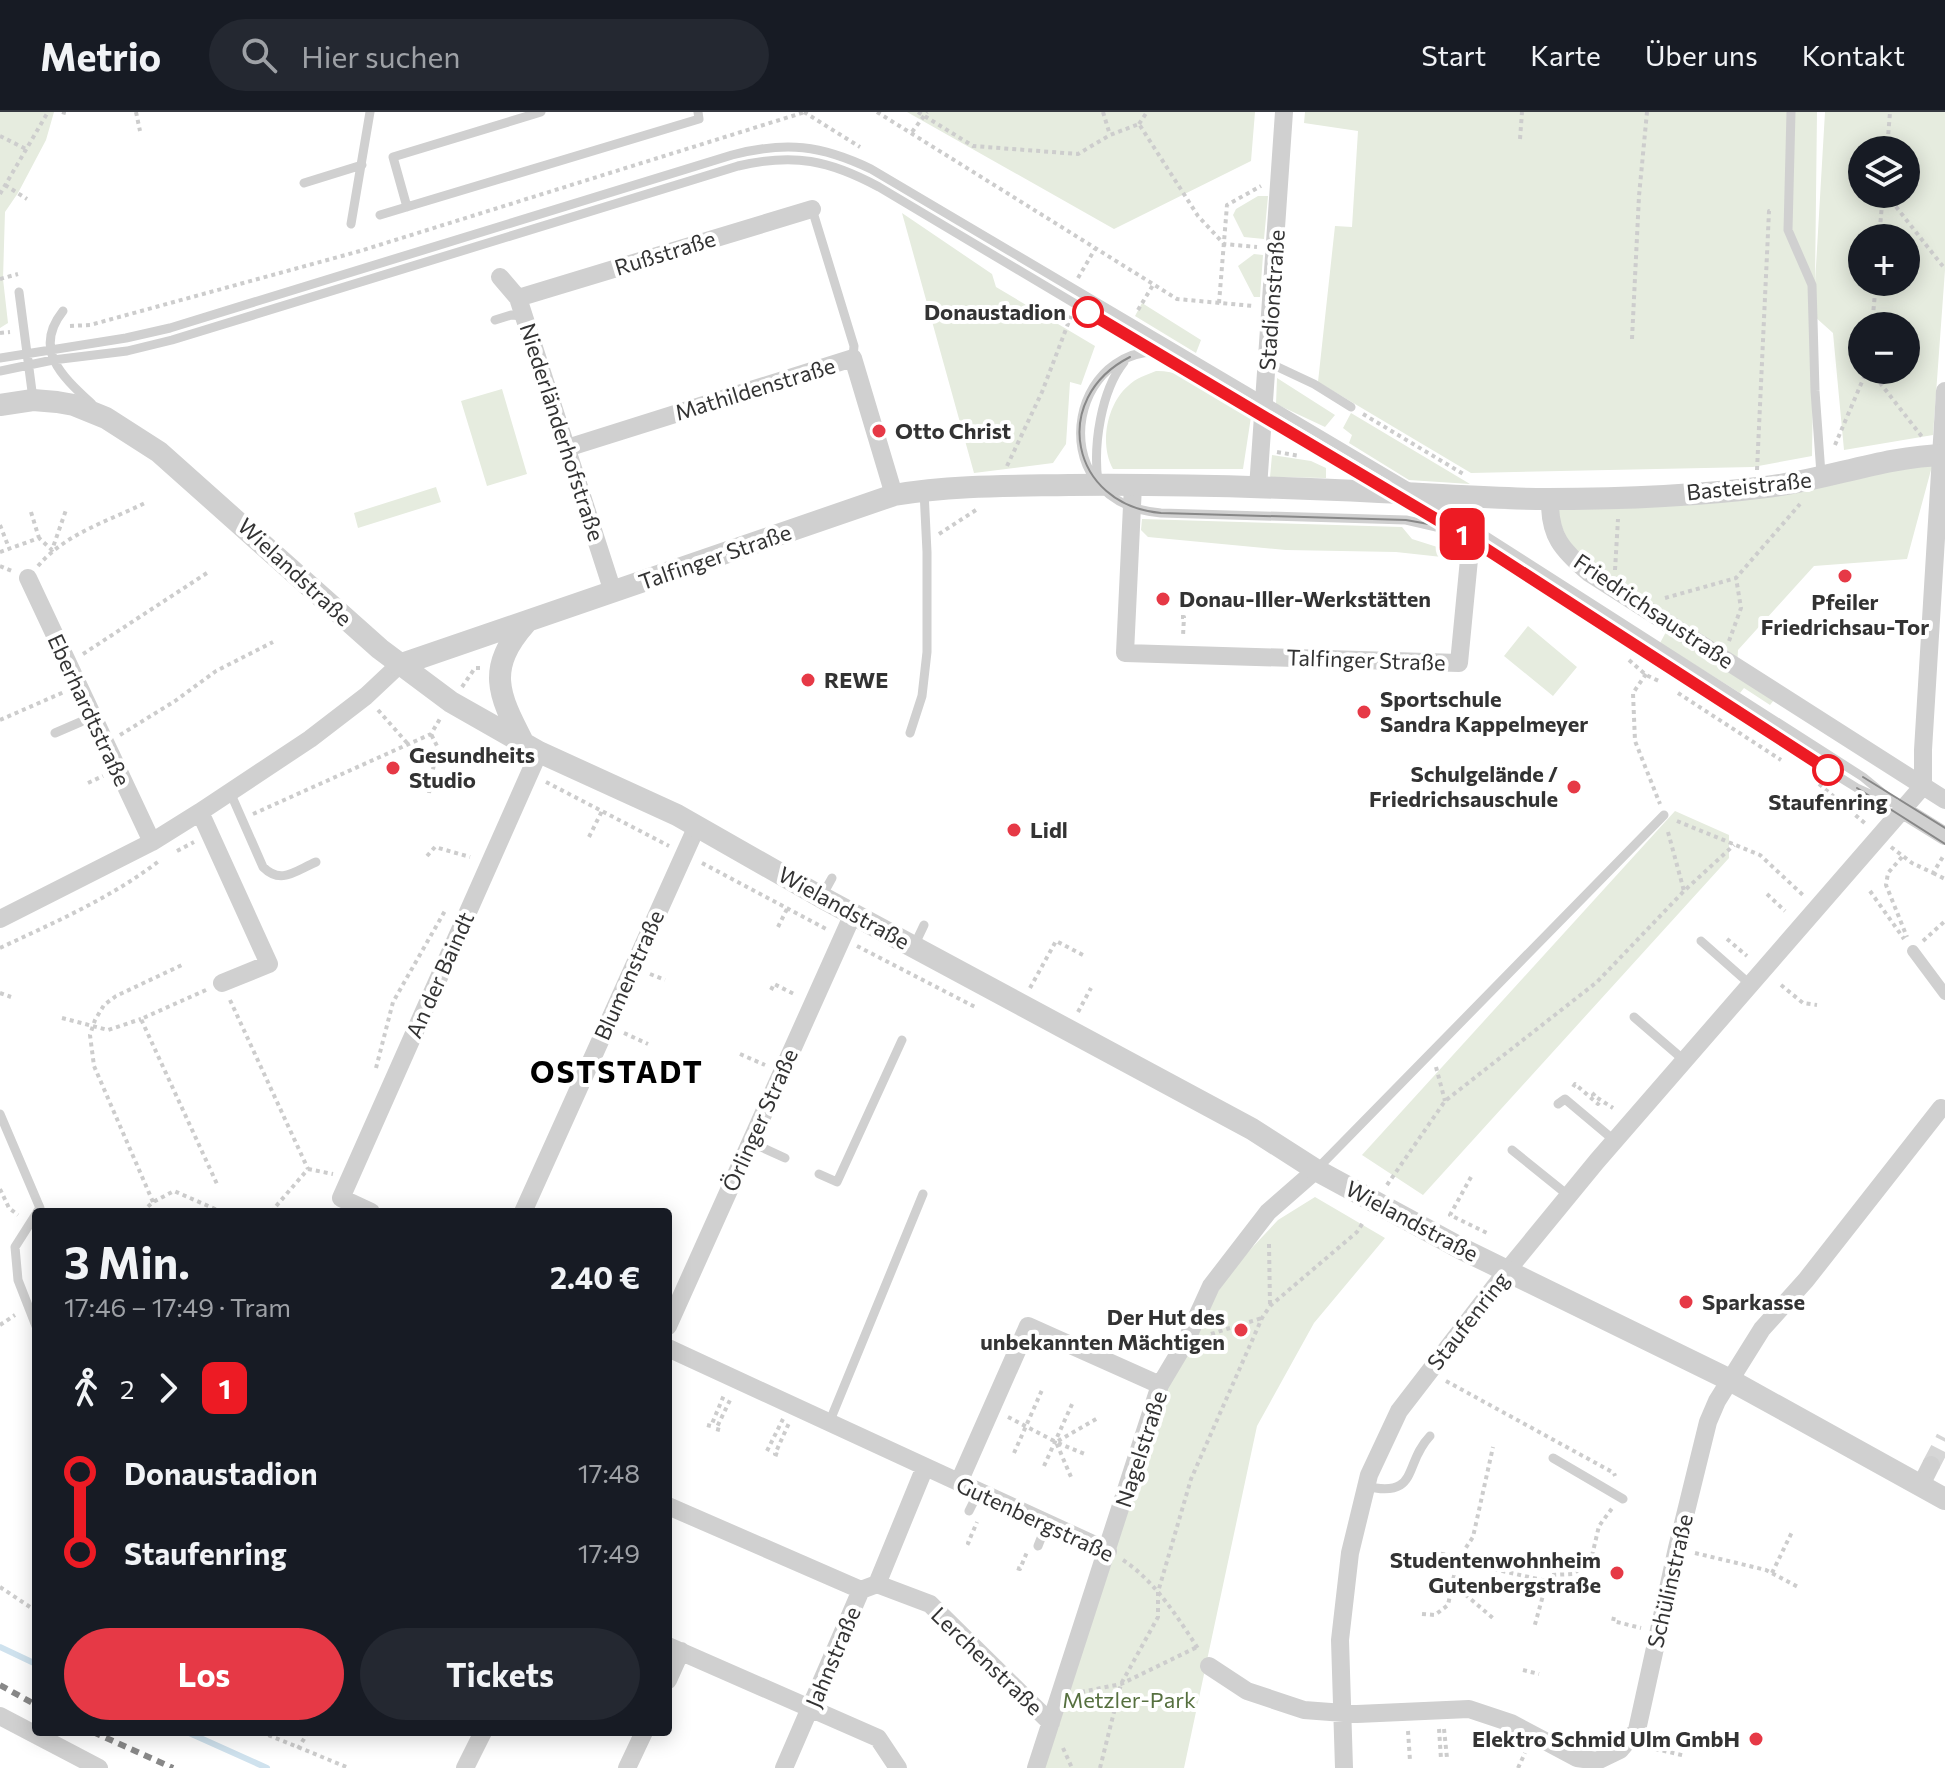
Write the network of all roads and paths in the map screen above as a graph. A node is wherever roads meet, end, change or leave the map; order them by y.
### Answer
1 (48, 112) edge
2 (136, 112) edge
3 (370, 112) edge
4 (541, 112) edge
5 (698, 112) edge
6 (805, 112) edge
7 (877, 112) edge
8 (918, 112) edge
9 (1103, 112) edge
10 (1147, 112) edge
11 (1284, 112) edge
12 (1522, 112) edge
13 (1647, 112) edge
14 (1791, 112) edge
15 (1890, 112) edge
16 (926, 114) edge
17 (1139, 124) junction
18 (140, 131) dead end
19 (911, 133) junction
20 (1110, 135) junction
21 (0, 136) edge
22 (1888, 136) edge
23 (1520, 139) dead end
24 (28, 150) junction
25 (362, 165) junction
26 (1266, 177) dead end
27 (304, 183) dead end
28 (5, 185) junction
29 (0, 194) edge
30 (27, 199) dead end
31 (407, 207) junction
32 (1896, 208) edge
33 (812, 209) joint
34 (1788, 212) junction
35 (380, 215) dead end
36 (351, 224) dead end
37 (1224, 244) junction
38 (1276, 248) junction
39 (1095, 249) junction
40 (1945, 269) edge
41 (18, 274) dead end
42 (500, 277) dead end
43 (0, 279) edge
44 (1077, 279) dead end
45 (19, 292) dead end
46 (518, 298) junction
47 (1219, 303) junction
48 (1260, 307) dead end
49 (63, 311) dead end
50 (1073, 311) dead end
51 (524, 316) junction
52 (495, 320) dead end
53 (52, 332) junction
54 (1632, 339) dead end
55 (48, 349) junction
56 (1154, 351) junction
57 (25, 353) junction
58 (1130, 357) junction
59 (0, 358) edge
60 (853, 358) junction
61 (53, 360) junction
62 (40, 362) junction
63 (1267, 362) junction
64 (27, 364) junction
65 (1209, 368) junction
66 (0, 371) edge
67 (1863, 384) edge
68 (1880, 384) edge
69 (1945, 391) edge
70 (32, 392) junction
71 (0, 405) edge
72 (1351, 407) joint
73 (1264, 408) junction
74 (106, 418) junction
75 (567, 448) junction
76 (1261, 450) junction
77 (1943, 455) edge
78 (1301, 456) dead end
79 (1821, 478) junction
80 (1099, 485) junction
81 (997, 486) junction
82 (1258, 488) junction
83 (1756, 488) junction
84 (924, 490) junction
85 (1392, 493) junction
86 (1421, 494) junction
87 (894, 495) junction
88 (1133, 496) junction
89 (1475, 497) junction
90 (1620, 497) junction
91 (1550, 499) junction
92 (145, 503) dead end
93 (980, 507) dead end
94 (66, 510) dead end
95 (31, 512) dead end
96 (0, 525) edge
97 (1471, 535) junction
98 (39, 538) junction
99 (927, 541) junction
100 (9, 548) junction
101 (52, 550) junction
102 (0, 552) edge
103 (210, 571) dead end
104 (28, 578) joint
105 (1736, 578) junction
106 (1614, 588) junction
107 (613, 592) junction
108 (1939, 600) edge
109 (1655, 614) junction
110 (1181, 617) dead end
111 (526, 623) junction
112 (1184, 628) dead end
113 (273, 642) dead end
114 (1637, 648) junction
115 (1627, 658) dead end
116 (1723, 658) junction
117 (67, 664) junction
118 (399, 665) junction
119 (1646, 675) junction
120 (77, 686) junction
121 (366, 696) junction
122 (92, 717) junction
123 (0, 720) edge
124 (55, 733) dead end
125 (910, 733) dead end
126 (431, 734) dead end
127 (408, 744) dead end
128 (104, 745) junction
129 (531, 747) junction
130 (1790, 765) dead end
131 (529, 773) junction
132 (1812, 779) dead end
133 (1923, 786) junction
134 (230, 792) junction
135 (429, 793) dead end
136 (1945, 800) edge
137 (1846, 805) dead end
138 (1903, 810) junction
139 (602, 811) junction
140 (200, 812) junction
141 (1664, 815) junction
142 (697, 826) junction
143 (1945, 836) edge
144 (589, 837) dead end
145 (152, 842) junction
146 (1734, 845) junction
147 (474, 847) dead end
148 (684, 854) junction
149 (1943, 855) edge
150 (427, 856) dead end
151 (470, 857) junction
152 (316, 862) dead end
153 (465, 869) dead end
154 (1933, 873) junction
155 (1945, 879) edge
156 (1684, 891) junction
157 (1870, 891) dead end
158 (1767, 894) dead end
159 (450, 904) dead end
160 (787, 909) junction
161 (1818, 910) junction
162 (1785, 911) dead end
163 (853, 914) junction
164 (0, 919) edge
165 (1945, 921) edge
166 (924, 925) dead end
167 (778, 927) dead end
168 (842, 938) junction
169 (1727, 939) dead end
170 (1701, 941) dead end
171 (914, 946) junction
172 (1913, 951) junction
173 (1083, 955) dead end
174 (1747, 956) dead end
175 (182, 965) dead end
176 (222, 983) junction
177 (1781, 985) dead end
178 (1752, 986) junction
179 (1091, 988) dead end
180 (771, 990) dead end
181 (0, 993) edge
182 (1945, 994) edge
183 (11, 997) dead end
184 (1083, 1001) dead end
185 (812, 1003) junction
186 (1022, 1004) junction
187 (1817, 1005) dead end
188 (984, 1011) dead end
189 (1634, 1017) dead end
190 (62, 1018) dead end
191 (141, 1019) junction
192 (607, 1025) junction
193 (902, 1040) dead end
194 (648, 1044) dead end
195 (1432, 1053) junction
196 (740, 1054) dead end
197 (1685, 1061) junction
198 (376, 1069) dead end
199 (781, 1072) junction
200 (1595, 1093) dead end
201 (1445, 1101) junction
202 (1558, 1104) dead end
203 (1943, 1106) edge
204 (1613, 1108) dead end
205 (0, 1114) edge
206 (11, 1139) junction
207 (1615, 1141) junction
208 (750, 1142) junction
209 (0, 1144) edge
210 (1512, 1150) dead end
211 (785, 1158) dead end
212 (337, 1163) dead end
213 (1316, 1170) junction
214 (333, 1174) dead end
215 (819, 1174) dead end
216 (1471, 1177) dead end
217 (217, 1184) dead end
218 (1387, 1185) dead end
219 (0, 1189) edge
220 (923, 1194) dead end
221 (1569, 1196) junction
222 (153, 1202) junction
223 (40, 1208) edge
224 (146, 1208) edge
225 (213, 1208) edge
226 (274, 1208) edge
227 (362, 1208) edge
228 (525, 1208) edge
229 (1268, 1212) junction
230 (32, 1215) edge
231 (32, 1219) edge
232 (1364, 1221) dead end
233 (1487, 1233) dead end
234 (1506, 1272) junction
235 (1270, 1306) junction
236 (32, 1316) edge
237 (672, 1317) edge
238 (1262, 1318) junction
239 (1185, 1343) junction
240 (672, 1350) edge
241 (735, 1379) junction
242 (1728, 1379) junction
243 (1444, 1380) dead end
244 (1160, 1385) junction
245 (1042, 1390) dead end
246 (1073, 1402) dead end
247 (793, 1406) junction
248 (991, 1410) junction
249 (1098, 1418) dead end
250 (829, 1423) junction
251 (1026, 1424) junction
252 (707, 1425) dead end
253 (720, 1430) dead end
254 (1430, 1436) dead end
255 (1056, 1442) junction
256 (1493, 1447) dead end
257 (767, 1451) dead end
258 (1014, 1453) dead end
259 (778, 1455) dead end
260 (1087, 1455) dead end
261 (1553, 1458) dead end
262 (1044, 1466) dead end
263 (925, 1467) junction
264 (1071, 1477) dead end
265 (959, 1482) junction
266 (1365, 1486) junction
267 (979, 1491) junction
268 (1623, 1499) junction
269 (1945, 1499) edge
270 (672, 1508) edge
271 (969, 1511) dead end
272 (1047, 1523) junction
273 (1792, 1532) dead end
274 (1038, 1546) dead end
275 (1677, 1548) junction
276 (1437, 1549) dead end
277 (1108, 1551) junction
278 (1458, 1559) junction
279 (1772, 1573) junction
280 (1547, 1581) junction
281 (1452, 1584) junction
282 (0, 1587) edge
283 (869, 1587) junction
284 (1800, 1588) dead end
285 (1158, 1592) junction
286 (32, 1608) edge
287 (1422, 1614) dead end
288 (1614, 1617) dead end
289 (1494, 1619) dead end
290 (1625, 1624) dead end
291 (1534, 1628) dead end
292 (1197, 1647) junction
293 (675, 1648) edge
294 (1209, 1666) joint
295 (1523, 1670) dead end
296 (1539, 1674) dead end
297 (1121, 1684) junction
298 (1059, 1696) junction
299 (811, 1709) junction
300 (1341, 1713) junction
301 (0, 1716) edge
302 (1051, 1723) junction
303 (1441, 1727) dead end
304 (1408, 1730) dead end
305 (32, 1733) edge
306 (38, 1736) edge
307 (270, 1736) edge
308 (306, 1736) edge
309 (481, 1736) edge
310 (642, 1736) edge
311 (1647, 1747) dead end
312 (298, 1749) junction
313 (1525, 1753) dead end
314 (1686, 1756) dead end
315 (1444, 1758) dead end
316 (1410, 1761) dead end
317 (1599, 1764) edge
318 (99, 1768) edge
319 (349, 1768) edge
320 (465, 1768) edge
321 (627, 1768) edge
322 (784, 1768) edge
323 (898, 1768) edge
324 (1036, 1768) edge
325 (1100, 1768) edge
326 (1344, 1768) edge
327 (1518, 1768) edge

1 - 24 path
2 - 18 path
3 - 25 lane
4 - 31 lane
5 - 31 lane
6 - 53 path
7 - 19 path
8 - 16 path
9 - 20 path
10 - 17 path
11 - 38 street, Stadionstraße
12 - 23 path
13 - 54 path
14 - 34 lane
15 - 22 path
16 - 19 path
16 - 20 path
17 - 20 path
17 - 37 path
19 - 39 path
21 - 24 path
24 - 28 path
25 - 27 lane
25 - 36 lane
26 - 37 path
28 - 29 path
28 - 30 path
31 - 35 lane
32 - 40 path
33 - 46 street, Rußstraße
33 - 60 lane
34 - 79 lane
34 - 83 path
37 - 38 path
37 - 47 path
38 - 63 street, Stadionstraße
39 - 44 path
39 - 47 path
41 - 43 path
42 - 46 street, Niederländerhofstraße
45 - 57 lane
46 - 51 street, Niederländerhofstraße
47 - 48 path
49 - 53 lane
50 - 81 path
51 - 52 lane
51 - 75 street, Niederländerhofstraße
53 - 55 lane
55 - 57 lane
55 - 61 lane
55 - 62 lane
55 - 65 lane
56 - 58 lane
56 - 61 lane
56 - 65 lane
56 - 73 lane
57 - 59 lane
57 - 64 lane
58 - 80 lane
58 - 80 lane
60 - 75 street, Mathildenstraße
60 - 87 street, Mathildenstraße
61 - 62 lane
61 - 74 lane
62 - 64 lane
62 - 70 lane
63 - 72 lane
63 - 73 street, Stadionstraße
64 - 66 lane
64 - 70 lane
65 - 73 lane
67 - 79 path
68 - 77 path
69 - 77 street
70 - 71 street, Wielandstraße
70 - 74 street, Wielandstraße
72 - 89 path
73 - 76 street, Stadionstraße
73 - 85 lane
73 - 86 lane
74 - 118 street, Wielandstraße
75 - 107 street, Niederländerhofstraße
76 - 78 path
76 - 82 street, Stadionstraße
77 - 79 street, Basteistraße
77 - 108 street
79 - 83 street, Basteistraße
79 - 105 path
80 - 81 street, Talfinger Straße
80 - 88 street, Talfinger Straße
81 - 84 street, Talfinger Straße
82 - 85 street, Talfinger Straße
82 - 88 street, Talfinger Straße
83 - 90 street, Basteistraße
84 - 87 street, Talfinger Straße
84 - 99 lane
85 - 86 street, Talfinger Straße
85 - 97 lane
86 - 89 street, Talfinger Straße
86 - 97 lane
87 - 107 street, Talfinger Straße
88 - 97 lane
88 - 97 street, Talfinger Straße
89 - 91 street
89 - 97 street, Talfinger Straße
90 - 91 street, Basteistraße
90 - 106 path
91 - 106 street, Friedrichsaustraße
92 - 101 path
93 - 99 path
94 - 101 path
95 - 98 path
96 - 100 path
97 - 114 lane
97 - 138 lane
98 - 100 path
98 - 101 path
99 - 125 lane
100 - 102 path
101 - 104 path
103 - 117 path
104 - 117 street, Eberhardtstraße
105 - 109 path
105 - 116 path
106 - 109 street, Friedrichsaustraße
107 - 111 street, Talfinger Straße
108 - 133 street
109 - 116 street, Friedrichsaustraße
110 - 112 path
111 - 118 street, Talfinger Straße
111 - 129 street
113 - 128 path
114 - 119 path
114 - 138 lane
115 - 119 path
116 - 133 street, Friedrichsaustraße
117 - 120 street, Eberhardtstraße
118 - 121 street
118 - 129 street, Wielandstraße
119 - 130 path
119 - 141 path
120 - 122 street, Eberhardtstraße
120 - 123 path
121 - 127 path
121 - 134 street
122 - 124 lane
122 - 128 street, Eberhardtstraße
126 - 135 path
128 - 145 street, Eberhardtstraße
129 - 131 street, An der Baindt
129 - 142 street, Wielandstraße
131 - 139 path
131 - 227 street, An der Baindt
132 - 137 path
133 - 136 street, Friedrichsaustraße
133 - 138 street, Staufenring
134 - 140 street
134 - 152 lane
138 - 143 street
138 - 161 street, Staufenring
139 - 144 path
139 - 148 path
140 - 145 street
140 - 176 street
141 - 146 path
141 - 156 path
141 - 195 lane
142 - 148 street, Blumenstraße
142 - 163 street, Wielandstraße
145 - 164 street
146 - 156 path
146 - 161 path
147 - 151 path
148 - 160 path
148 - 192 street, Blumenstraße
149 - 154 path
150 - 151 path
151 - 153 path
154 - 155 path
154 - 172 path
156 - 201 path
157 - 172 path
158 - 162 path
159 - 198 path
160 - 167 path
160 - 168 path
161 - 178 street, Staufenring
163 - 168 street, Örlinger Straße
163 - 171 street, Wielandstraße
165 - 172 path
166 - 171 lane
168 - 185 street, Örlinger Straße
168 - 188 path
169 - 174 path
170 - 178 lane
171 - 186 street, Wielandstraße
172 - 182 street
173 - 186 path
175 - 222 path
176 - 191 path
176 - 226 path
177 - 187 path
178 - 197 street, Staufenring
179 - 184 path
180 - 185 path
181 - 183 path
185 - 199 street, Örlinger Straße
186 - 213 street, Wielandstraße
189 - 197 lane
190 - 191 path
191 - 217 path
192 - 194 path
192 - 228 street, Blumenstraße
193 - 215 lane
195 - 201 path
195 - 213 lane
196 - 199 path
197 - 207 street, Staufenring
199 - 208 street, Örlinger Straße
200 - 204 path
201 - 218 path
202 - 207 lane
203 - 242 street
205 - 206 lane
206 - 209 lane
206 - 223 lane
207 - 221 street, Staufenring
208 - 211 lane
208 - 237 street, Örlinger Straße
210 - 221 lane
212 - 214 path
213 - 229 street, Nagelstraße
213 - 234 street, Wielandstraße
216 - 233 path
219 - 230 path
220 - 250 lane
221 - 234 street, Staufenring
222 - 224 path
222 - 225 path
229 - 235 path
229 - 239 street, Nagelstraße
231 - 236 lane
232 - 235 path
234 - 242 street, Wielandstraße
234 - 266 street, Staufenring
235 - 238 path
238 - 239 path
238 - 285 path
239 - 244 street, Nagelstraße
240 - 241 street, Gutenbergstraße
241 - 247 street, Gutenbergstraße
241 - 252 path
241 - 253 path
242 - 269 street, Wielandstraße
242 - 275 street, Schülinstraße
243 - 268 path
244 - 248 street
244 - 277 street, Nagelstraße
245 - 251 path
246 - 255 path
247 - 250 street, Gutenbergstraße
247 - 257 path
247 - 259 path
248 - 251 path
248 - 265 street
249 - 255 path
250 - 263 street, Gutenbergstraße
251 - 255 path
251 - 258 path
254 - 266 lane
255 - 260 path
255 - 262 path
255 - 264 path
256 - 278 path
261 - 268 lane
263 - 265 street, Gutenbergstraße
263 - 283 street, Jahnstraße
265 - 267 street, Gutenbergstraße
266 - 300 street, Staufenring
267 - 271 lane
267 - 272 street, Gutenbergstraße
268 - 280 path
270 - 283 street, Lerchenstraße
272 - 274 lane
272 - 277 street, Gutenbergstraße
273 - 279 path
275 - 279 path
275 - 317 street, Schülinstraße
276 - 278 path
277 - 285 path, Gutenbergstraße
277 - 298 street, Nagelstraße
278 - 280 path
278 - 281 path
279 - 284 path
280 - 291 path
281 - 287 path
281 - 289 path
282 - 286 path
283 - 299 street, Jahnstraße
283 - 302 street, Lerchenstraße
285 - 292 path, Gutenbergstraße
285 - 297 path
288 - 290 path
292 - 294 path, Gutenbergstraße
292 - 297 path
293 - 299 street
294 - 300 street
295 - 296 path
297 - 298 path
297 - 325 path
298 - 302 street, Nagelstraße
299 - 322 street, Jahnstraße
299 - 323 street
300 - 317 street
300 - 326 street, Staufenring
301 - 305 street
302 - 324 street, Nagelstraße
303 - 315 path
304 - 316 path
306 - 318 street
307 - 312 path
308 - 312 path
309 - 320 street
310 - 321 street
311 - 314 path
312 - 319 path
313 - 327 path

